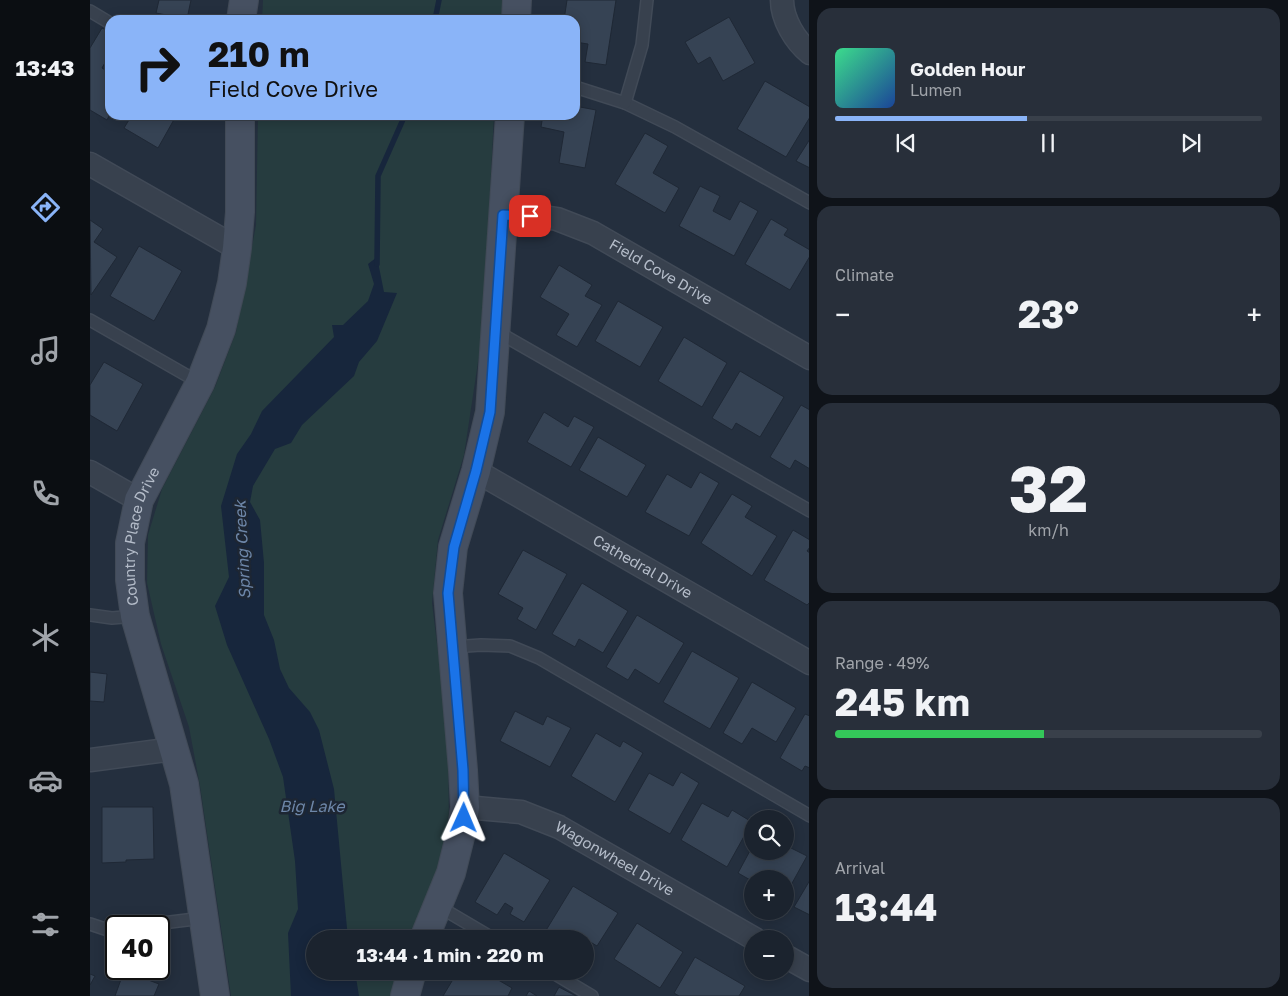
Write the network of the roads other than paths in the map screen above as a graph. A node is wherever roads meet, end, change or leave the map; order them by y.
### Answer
1 (244, 0) edge
2 (517, 0) edge
3 (647, 0) edge
4 (782, 0) edge
5 (90, 10) edge
6 (242, 15) edge
7 (516, 15) edge
8 (105, 20) edge
9 (809, 53) edge
10 (580, 89) edge
11 (625, 103) junction
12 (240, 120) edge
13 (510, 120) edge
14 (90, 164) edge
15 (809, 203) edge
16 (503, 215) junction
17 (237, 248) junction
18 (90, 320) edge
19 (496, 331) junction
20 (809, 358) edge
21 (200, 383) junction
22 (476, 471) junction
23 (90, 472) edge
24 (138, 500) junction
25 (809, 511) edge
26 (90, 615) edge
27 (135, 616) junction
28 (452, 647) junction
29 (809, 663) edge
30 (174, 749) junction
31 (90, 760) edge
32 (465, 807) junction
33 (809, 816) edge
34 (438, 906) junction
35 (203, 918) junction
36 (170, 922) edge
37 (90, 924) edge
38 (105, 929) edge
39 (428, 930) edge
40 (479, 930) edge
41 (744, 933) edge
42 (794, 961) edge
43 (809, 970) edge
44 (409, 980) edge
45 (565, 980) edge
46 (215, 996) edge
47 (405, 996) edge
48 (592, 996) edge

1 - 6 street
2 - 7 street
3 - 11 lane
4 - 9 street
5 - 8 lane
10 - 11 lane
11 - 15 lane
12 - 17 street, Country Place Drive
13 - 16 street
14 - 17 street
16 - 19 street
16 - 20 street, Field Cove Drive
17 - 21 street, Country Place Drive
18 - 21 lane
19 - 22 street
19 - 25 lane
21 - 24 street, Country Place Drive
22 - 28 street
22 - 29 street, Cathedral Drive
23 - 24 street
24 - 27 street, Country Place Drive
26 - 27 lane
27 - 30 street, Country Place Drive
28 - 32 street
28 - 33 lane
30 - 31 street
30 - 35 street, Country Place Drive
32 - 34 street
32 - 41 street, Wagonwheel Drive
34 - 39 street
34 - 40 lane
35 - 36 lane
35 - 46 street, Country Place Drive
37 - 38 lane
42 - 43 street
44 - 47 street
45 - 48 lane

